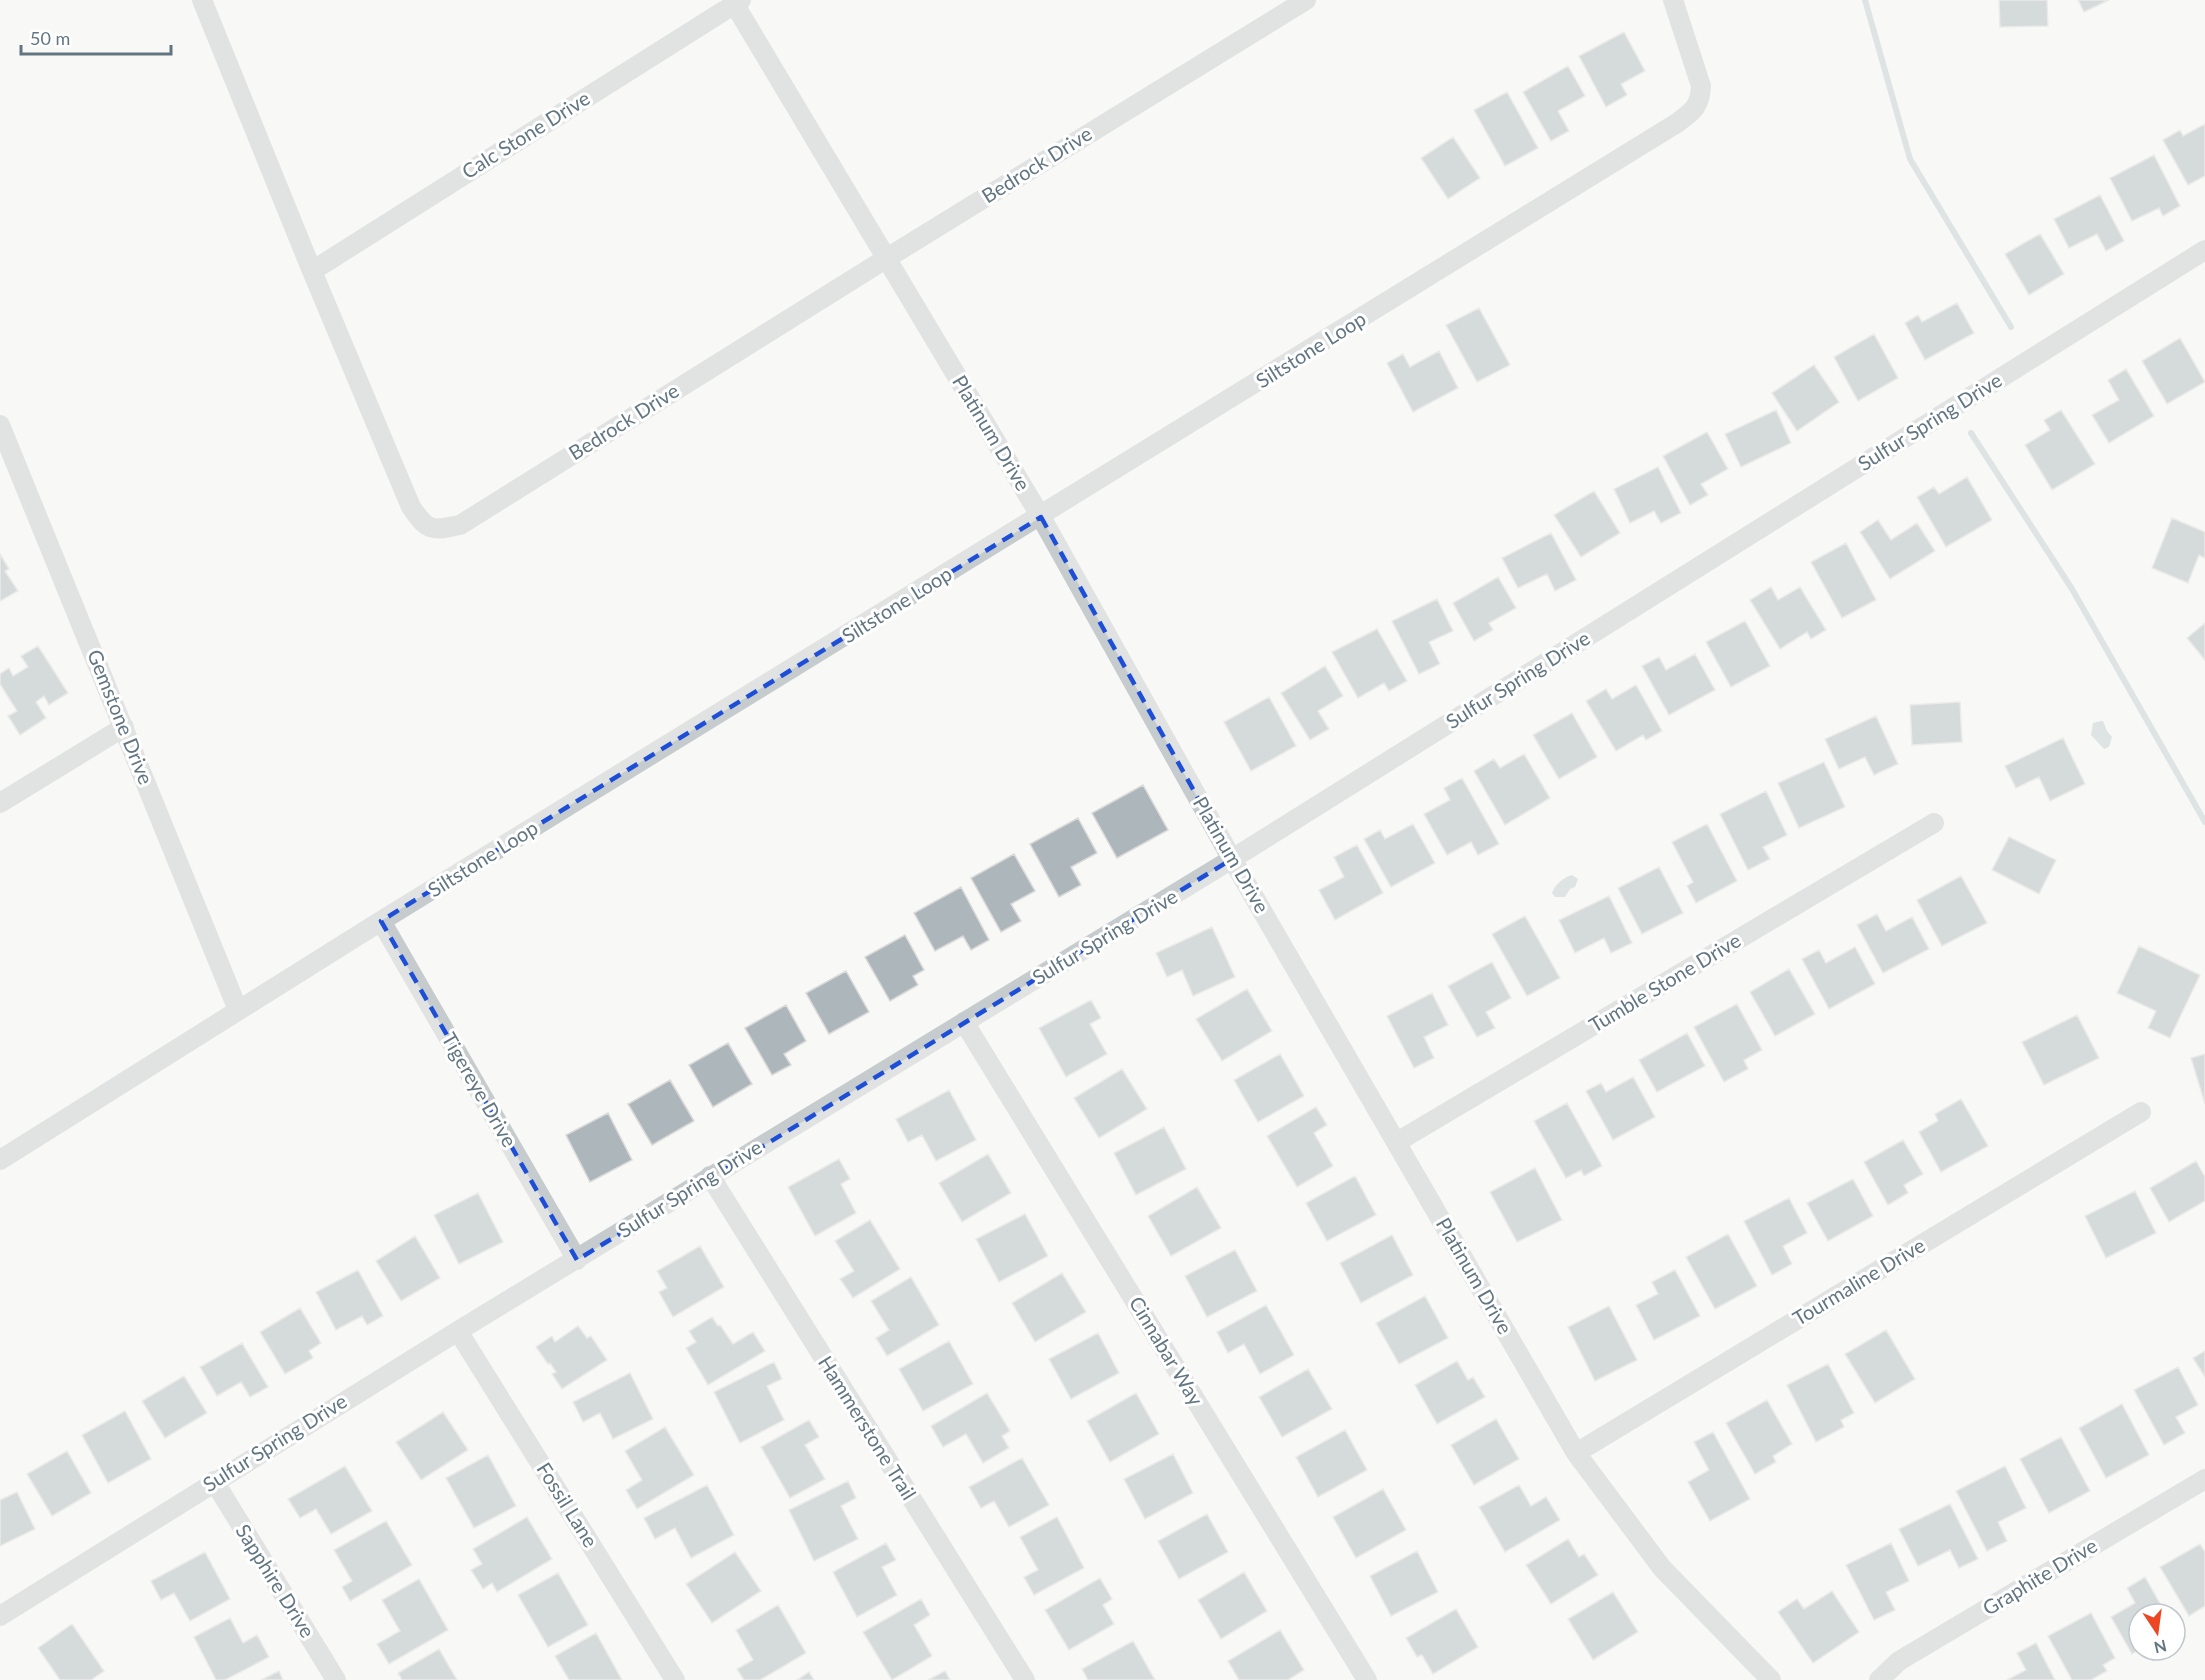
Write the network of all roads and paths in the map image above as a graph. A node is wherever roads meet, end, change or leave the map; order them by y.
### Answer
1 (202, 0) edge
2 (1306, 0) edge
3 (1674, 0) edge
4 (736, 1) edge
5 (2205, 250) edge
6 (887, 258) junction
7 (312, 271) junction
8 (0, 425) edge
9 (4, 445) edge
10 (1041, 517) junction
11 (124, 727) junction
12 (0, 803) edge
13 (1934, 823) dead end
14 (1232, 859) junction
15 (381, 921) junction
16 (237, 1010) junction
17 (964, 1022) junction
18 (2141, 1112) dead end
19 (1397, 1142) junction
20 (0, 1160) edge
21 (710, 1176) junction
22 (577, 1260) junction
23 (458, 1330) junction
24 (1576, 1453) junction
25 (2205, 1479) edge
26 (214, 1481) junction
27 (0, 1616) edge
28 (336, 1680) edge
29 (675, 1680) edge
30 (1025, 1680) edge
31 (1367, 1680) edge
32 (1771, 1680) edge
33 (1879, 1680) edge

1 - 7 street, Bedrock Drive
2 - 6 street, Bedrock Drive
3 - 10 street, Siltstone Loop
4 - 6 street, Platinum Drive
4 - 7 street, Calc Stone Drive
5 - 14 street, Sulfur Spring Drive
6 - 7 street, Bedrock Drive
6 - 10 street, Platinum Drive
8 - 9 street, Gemstone Drive
9 - 11 street, Gemstone Drive
10 - 14 street, Platinum Drive
10 - 15 street, Siltstone Loop
11 - 12 street
11 - 16 street, Gemstone Drive
13 - 19 street, Tumble Stone Drive
14 - 17 street, Sulfur Spring Drive
14 - 19 street, Platinum Drive
15 - 16 street, Siltstone Loop
15 - 22 street, Tigereye Drive
16 - 20 street, Siltstone Loop
17 - 21 street, Sulfur Spring Drive
17 - 31 street, Cinnabar Way
18 - 24 street, Tourmaline Drive
19 - 24 street, Platinum Drive
21 - 22 street, Sulfur Spring Drive
21 - 30 street, Hammerstone Trail
22 - 23 street, Sulfur Spring Drive
23 - 26 street, Sulfur Spring Drive
23 - 29 street, Fossil Lane
24 - 32 street, Platinum Drive
25 - 33 street, Graphite Drive
26 - 27 street, Sulfur Spring Drive
26 - 28 street, Sapphire Drive

